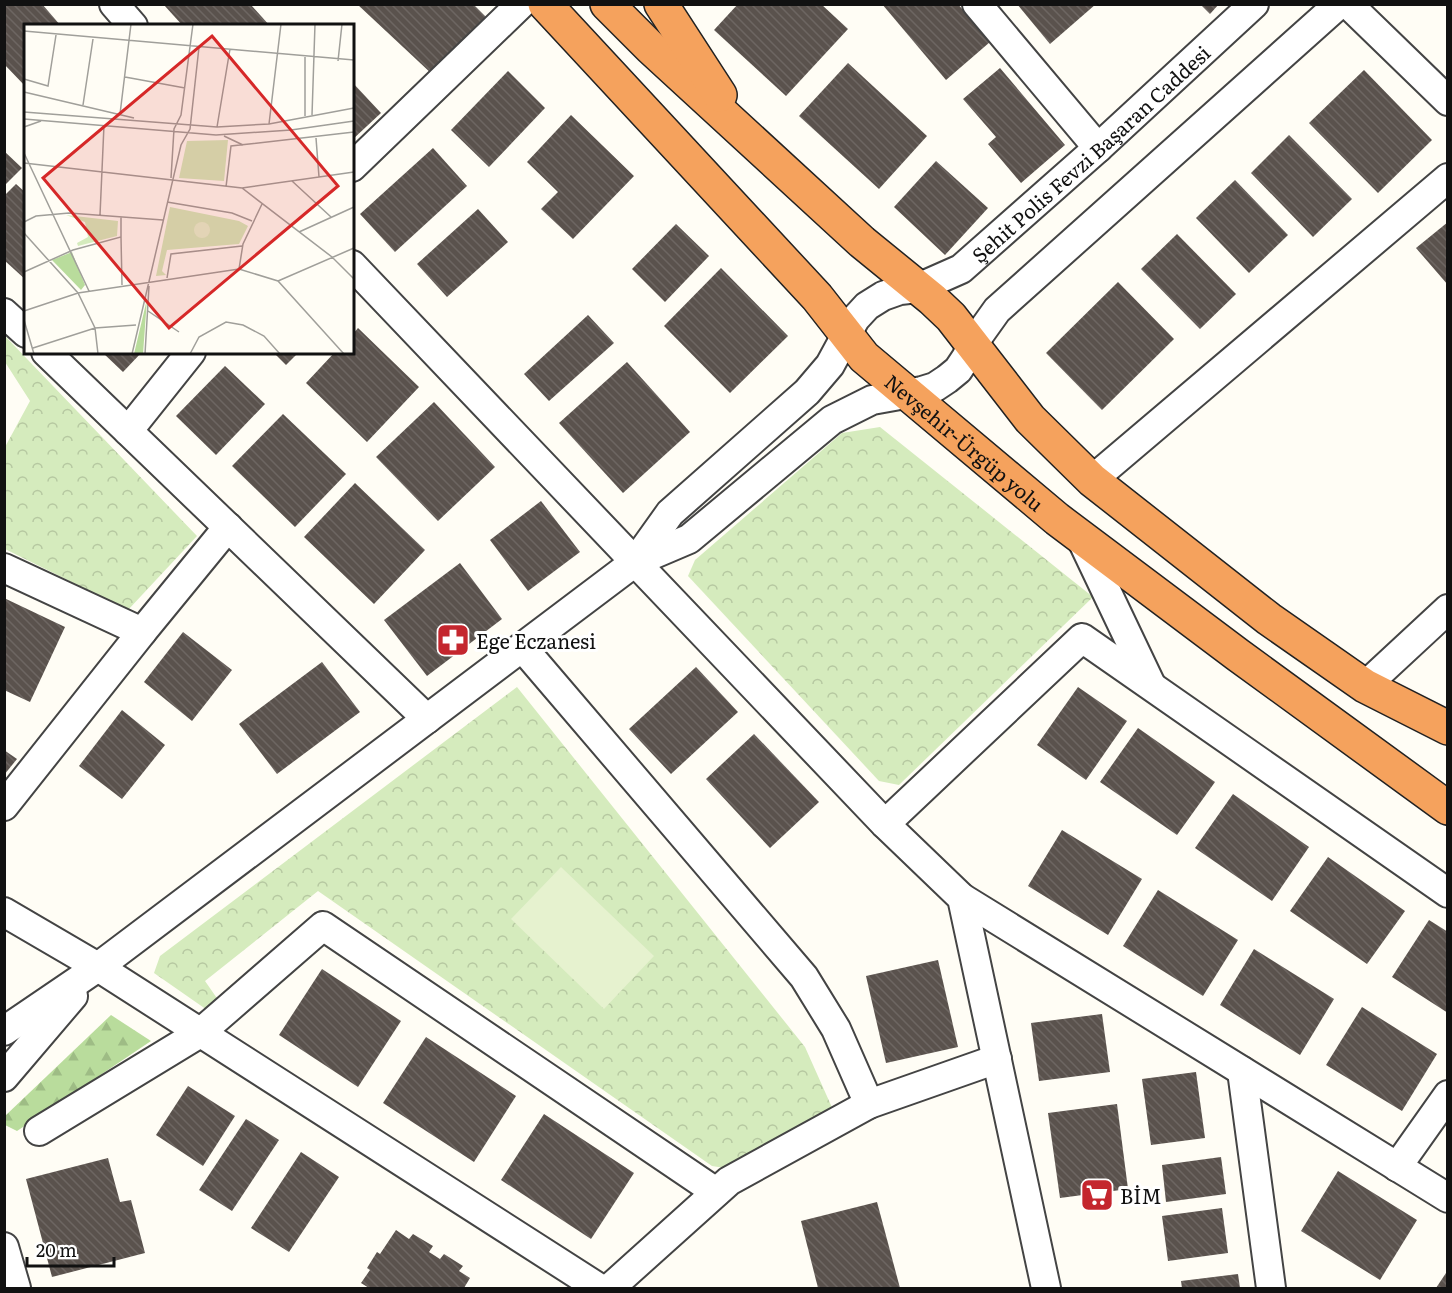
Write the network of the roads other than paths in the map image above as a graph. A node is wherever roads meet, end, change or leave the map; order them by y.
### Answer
1 (114, 4) edge
2 (521, 4) edge
3 (545, 4) edge
4 (607, 4) edge
5 (977, 4) edge
6 (1254, 4) edge
7 (1340, 4) edge
8 (1348, 4) edge
9 (661, 5) edge
10 (131, 24) edge
11 (1448, 101) edge
12 (747, 136) junction
13 (1098, 148) junction
14 (354, 165) edge
15 (1448, 178) edge
16 (354, 267) edge
17 (918, 288) junction
18 (4, 313) edge
19 (24, 331) edge
20 (845, 334) junction
21 (972, 345) junction
22 (48, 354) edge
23 (189, 354) edge
24 (908, 393) junction
25 (128, 431) junction
26 (1092, 480) junction
27 (228, 527) junction
28 (1081, 538) junction
29 (635, 562) junction
30 (4, 568) edge
31 (1448, 609) edge
32 (142, 632) junction
33 (522, 647) junction
34 (1151, 685) junction
35 (1365, 686) junction
36 (427, 719) junction
37 (1448, 728) edge
38 (4, 806) edge
39 (1448, 808) edge
40 (885, 824) junction
41 (1448, 893) edge
42 (962, 898) junction
43 (4, 912) edge
44 (98, 967) junction
45 (4, 1031) edge
46 (200, 1033) junction
47 (997, 1059) junction
48 (1242, 1071) junction
49 (4, 1077) edge
50 (1448, 1095) edge
51 (869, 1104) junction
52 (39, 1131) dead end
53 (1397, 1167) junction
54 (716, 1192) junction
55 (1448, 1198) edge
56 (4, 1247) edge
57 (16, 1288) edge
58 (599, 1288) edge
59 (610, 1288) edge
60 (1046, 1288) edge
61 (1270, 1288) edge

1 - 10 street
2 - 14 street
3 - 20 highway, Nevşehir-Ürgüp yolu
4 - 12 highway
5 - 13 street
6 - 13 street, Şehit Polis Fevzi Başaran Caddesi
7 - 21 street
8 - 11 street
9 - 12 highway
12 - 17 highway
13 - 17 street, Şehit Polis Fevzi Başaran Caddesi
15 - 26 street
16 - 29 street
17 - 20 street
17 - 21 highway
18 - 19 street
20 - 24 highway, Nevşehir-Ürgüp yolu
20 - 29 street
21 - 24 street
21 - 26 highway
22 - 25 street
23 - 25 street
24 - 28 highway, Nevşehir-Ürgüp yolu
24 - 29 street
25 - 27 street
26 - 35 highway
27 - 32 street
27 - 36 street
28 - 34 street
28 - 39 highway, Nevşehir-Ürgüp yolu
29 - 33 street
29 - 40 street
30 - 32 street
31 - 35 street
32 - 38 street
33 - 36 street
33 - 51 street
34 - 40 street
34 - 41 street
35 - 37 highway
36 - 44 street
40 - 42 street
42 - 47 street
42 - 48 street
43 - 44 street
44 - 45 street
44 - 46 street
44 - 49 street
46 - 52 street
46 - 54 street
46 - 58 street
47 - 51 street
47 - 60 street
48 - 53 street
48 - 61 street
50 - 53 street
51 - 54 street
53 - 55 street
54 - 59 street
56 - 57 street

